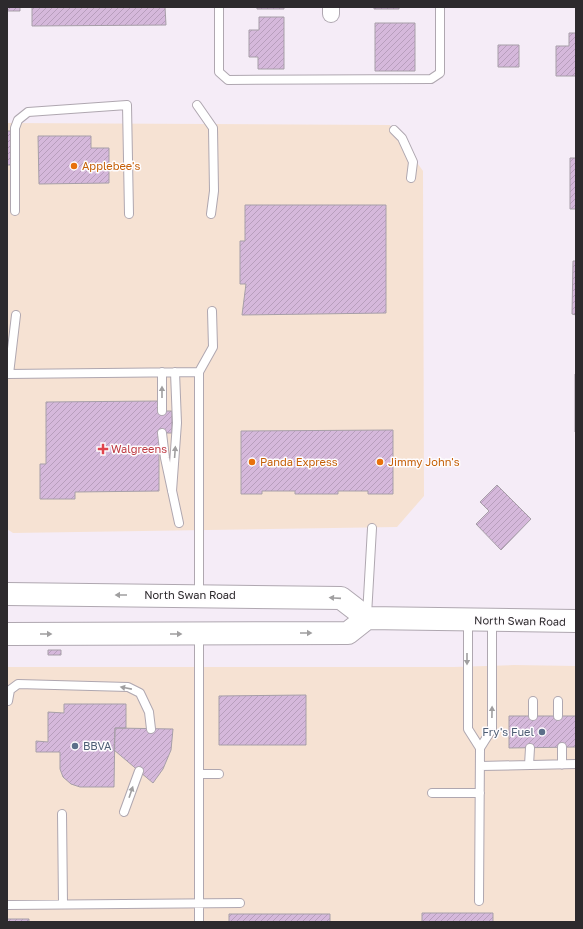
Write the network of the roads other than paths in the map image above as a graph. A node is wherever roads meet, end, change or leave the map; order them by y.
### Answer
1 (219, 7) edge
2 (440, 7) edge
3 (197, 105) dead end
4 (394, 130) dead end
5 (411, 178) dead end
6 (15, 211) dead end
7 (129, 214) dead end
8 (210, 214) dead end
9 (212, 311) dead end
10 (16, 315) dead end
11 (162, 372) junction
12 (175, 372) junction
13 (199, 372) junction
14 (8, 374) edge
15 (162, 411) dead end
16 (162, 433) dead end
17 (172, 491) junction
18 (179, 523) dead end
19 (372, 528) dead end
20 (7, 579) edge
21 (7, 594) edge
22 (40, 594) junction
23 (199, 595) junction
24 (367, 618) junction
25 (468, 620) junction
26 (492, 620) junction
27 (552, 621) junction
28 (576, 621) edge
29 (576, 626) edge
30 (7, 634) edge
31 (199, 634) junction
32 (8, 701) dead end
33 (533, 701) dead end
34 (558, 701) dead end
35 (533, 716) dead end
36 (558, 716) dead end
37 (151, 729) dead end
38 (562, 747) dead end
39 (480, 748) junction
40 (530, 748) dead end
41 (576, 764) edge
42 (529, 765) junction
43 (562, 765) junction
44 (480, 766) junction
45 (138, 770) dead end
46 (199, 774) junction
47 (219, 774) dead end
48 (432, 794) dead end
49 (480, 794) junction
50 (124, 812) dead end
51 (62, 814) dead end
52 (479, 901) dead end
53 (240, 902) dead end
54 (199, 903) junction
55 (63, 904) junction
56 (7, 905) edge
57 (199, 922) edge

1 - 2 lane
3 - 8 lane
4 - 5 lane
6 - 7 lane
9 - 13 lane
10 - 14 lane
11 - 12 lane
11 - 14 lane
15 -> 11 lane
12 - 13 lane
17 -> 12 lane
13 - 23 lane
16 - 17 lane
17 - 18 lane
19 - 24 lane
20 - 22 main road
21 - 22 main road, North Swan Road
23 -> 22 main road, North Swan Road
24 -> 23 main road, North Swan Road
24 - 25 main road, North Swan Road
31 -> 24 main road
25 - 26 main road, North Swan Road
25 -> 39 lane
26 - 27 main road, North Swan Road
39 -> 26 lane
27 - 28 main road, North Swan Road
27 - 29 lane
30 -> 31 main road
31 - 46 lane
37 -> 32 lane
33 - 35 lane
34 - 36 lane
38 - 43 lane
39 - 44 lane
40 - 42 lane
41 - 43 lane
42 - 43 lane
42 - 44 lane
44 - 49 lane
50 -> 45 lane
46 - 47 lane
46 - 54 lane
48 - 49 lane
49 - 52 lane
51 - 55 lane
53 - 54 lane
54 - 55 lane
54 - 57 lane
55 - 56 lane

